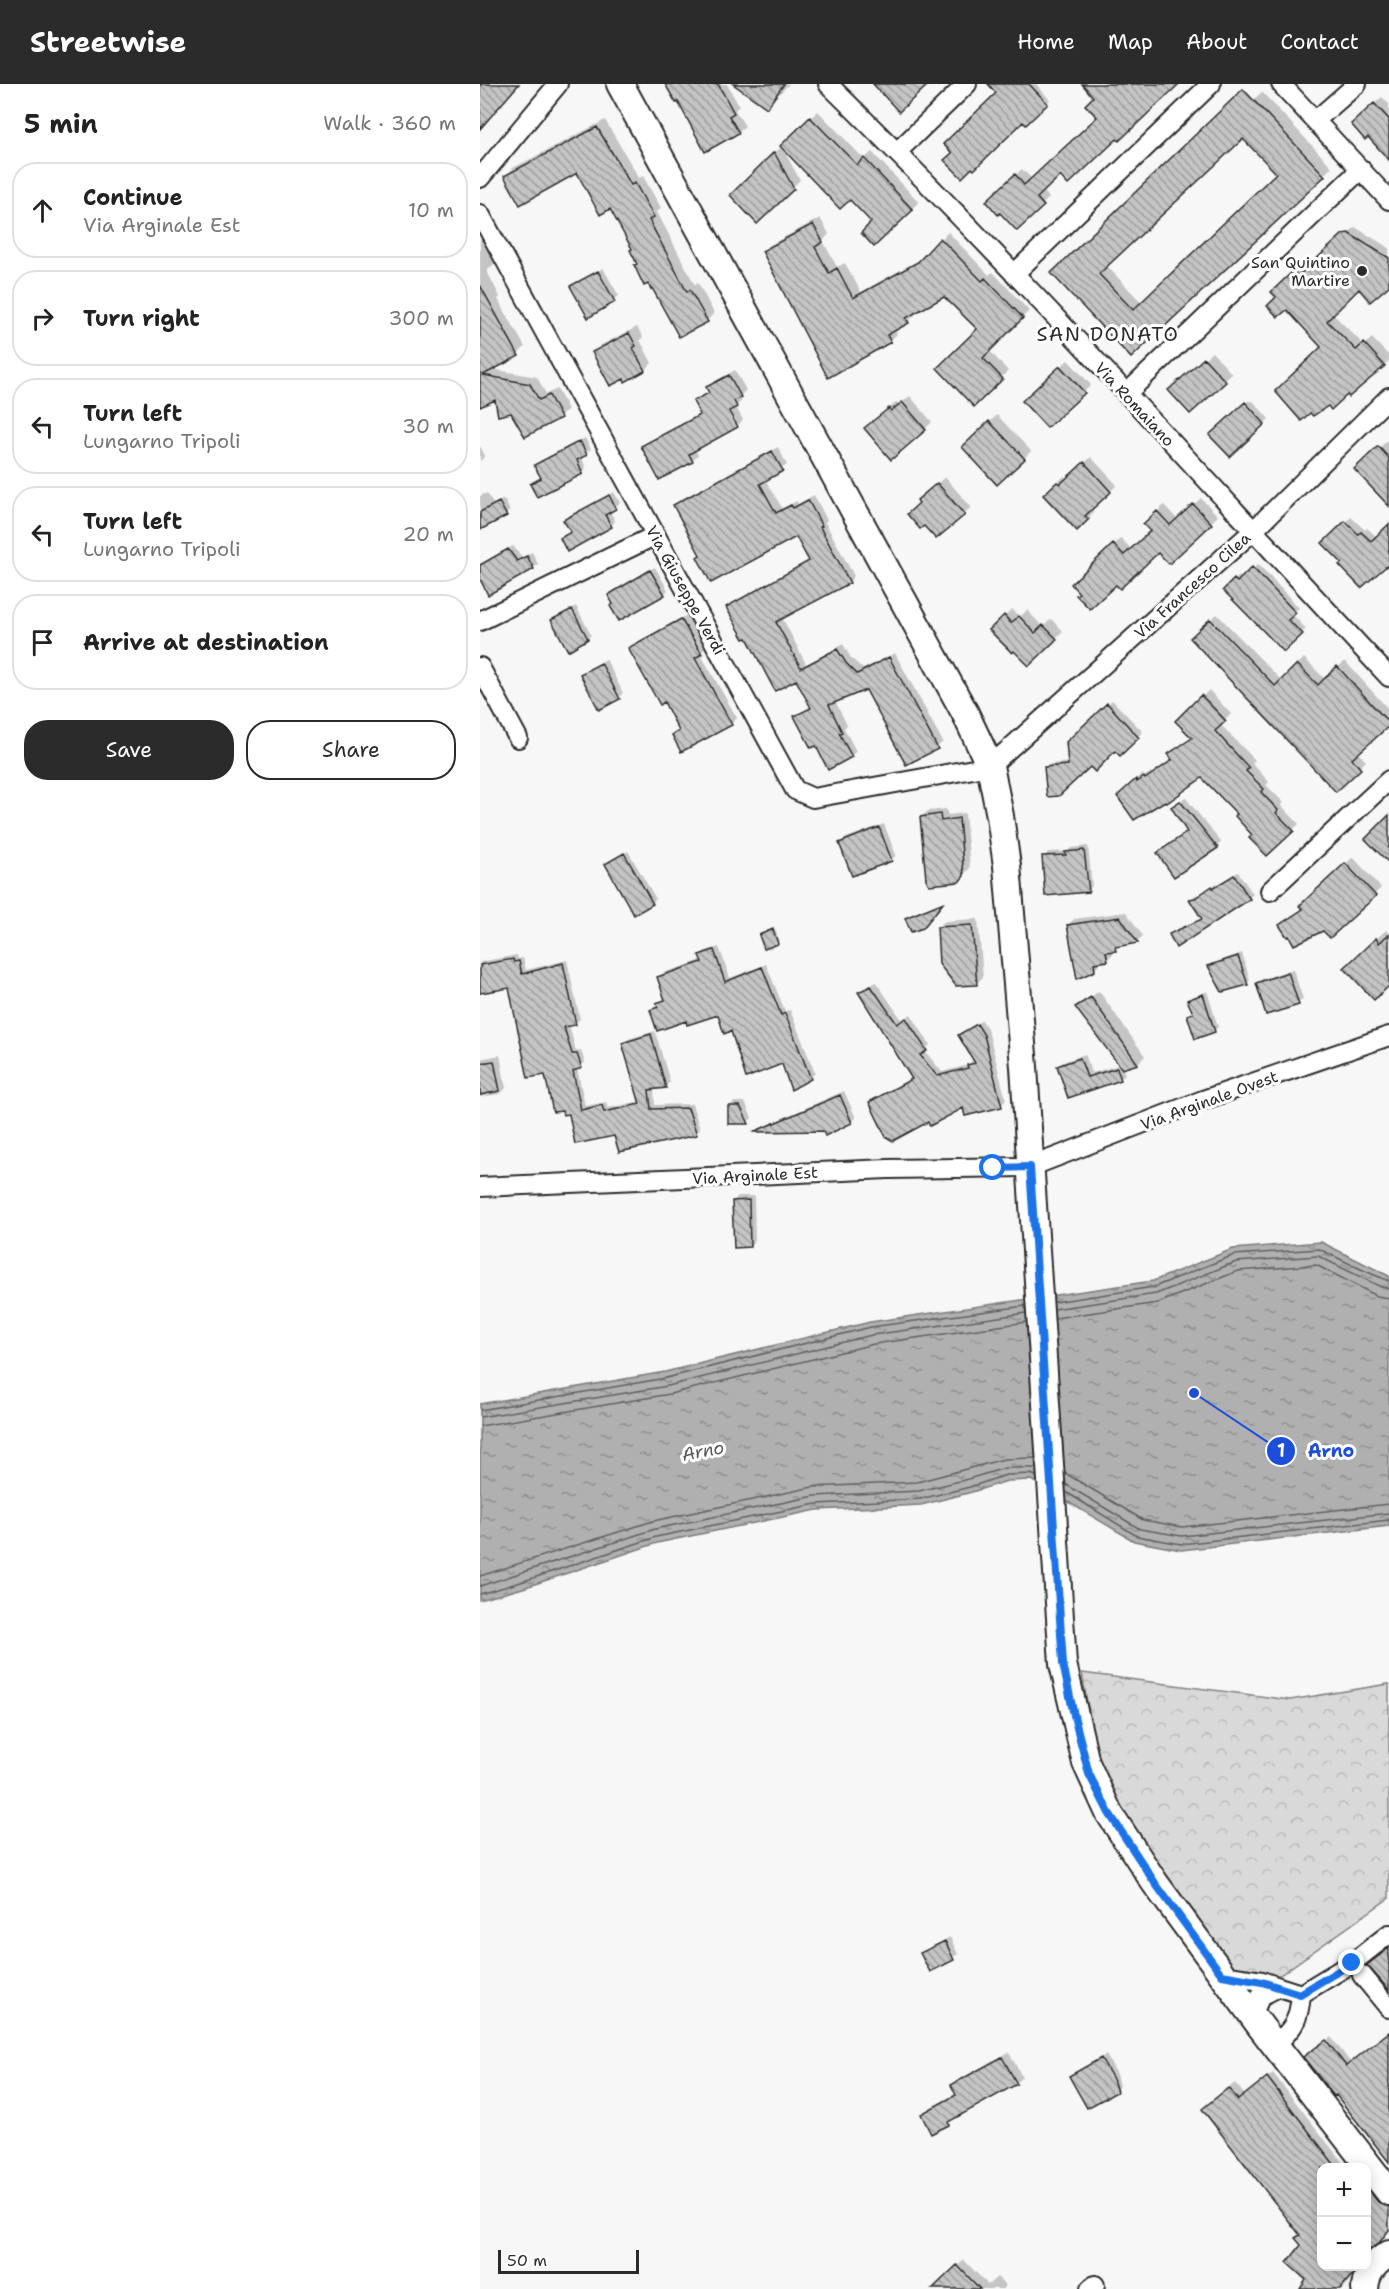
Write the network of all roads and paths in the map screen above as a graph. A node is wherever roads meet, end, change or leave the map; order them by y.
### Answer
1 (558, 84) edge
2 (620, 84) edge
3 (828, 84) edge
4 (967, 84) edge
5 (1211, 84) edge
6 (1281, 84) edge
7 (1357, 84) edge
8 (1316, 120) junction
9 (897, 152) junction
10 (1361, 169) junction
11 (480, 178) edge
12 (1389, 200) edge
13 (480, 214) edge
14 (1014, 274) junction
15 (1126, 394) junction
16 (1389, 397) edge
17 (1253, 531) junction
18 (656, 535) junction
19 (480, 621) edge
20 (480, 667) edge
21 (1389, 677) edge
22 (518, 738) dead end
23 (990, 766) junction
24 (1389, 780) edge
25 (1270, 891) dead end
26 (1389, 1036) edge
27 (1030, 1167) junction
28 (480, 1187) edge
29 (1389, 1934) edge
30 (1222, 1975) junction
31 (1362, 1975) dead end
32 (1279, 1988) junction
33 (1300, 1994) junction
34 (1389, 2008) edge
35 (1252, 2015) junction
36 (1275, 2045) junction
37 (1389, 2192) edge

1 - 11 street
2 - 23 main road
3 - 9 street, Via Romaiano
4 - 9 street
5 - 14 street
6 - 8 street
7 - 8 street
8 - 10 street
9 - 14 street, Via Romaiano
10 - 12 street
10 - 15 street
13 - 18 street, Via Giuseppe Verdi
14 - 15 street, Via Romaiano
15 - 17 street, Via Romaiano
16 - 17 street, Via Francesco Cilea
17 - 21 street, Via Romaiano
17 - 23 street, Via Francesco Cilea
18 - 19 street
18 - 23 street, Via Giuseppe Verdi
20 - 22 street
23 - 27 main road
24 - 25 street
26 - 27 street, Via Arginale Ovest
27 - 28 street, Via Arginale Est
27 - 30 main road
29 - 33 street
30 - 32 street
30 - 35 main road
31 - 34 street
32 - 33 street
32 - 35 street
33 - 36 street
35 - 36 main road
36 - 37 main road

